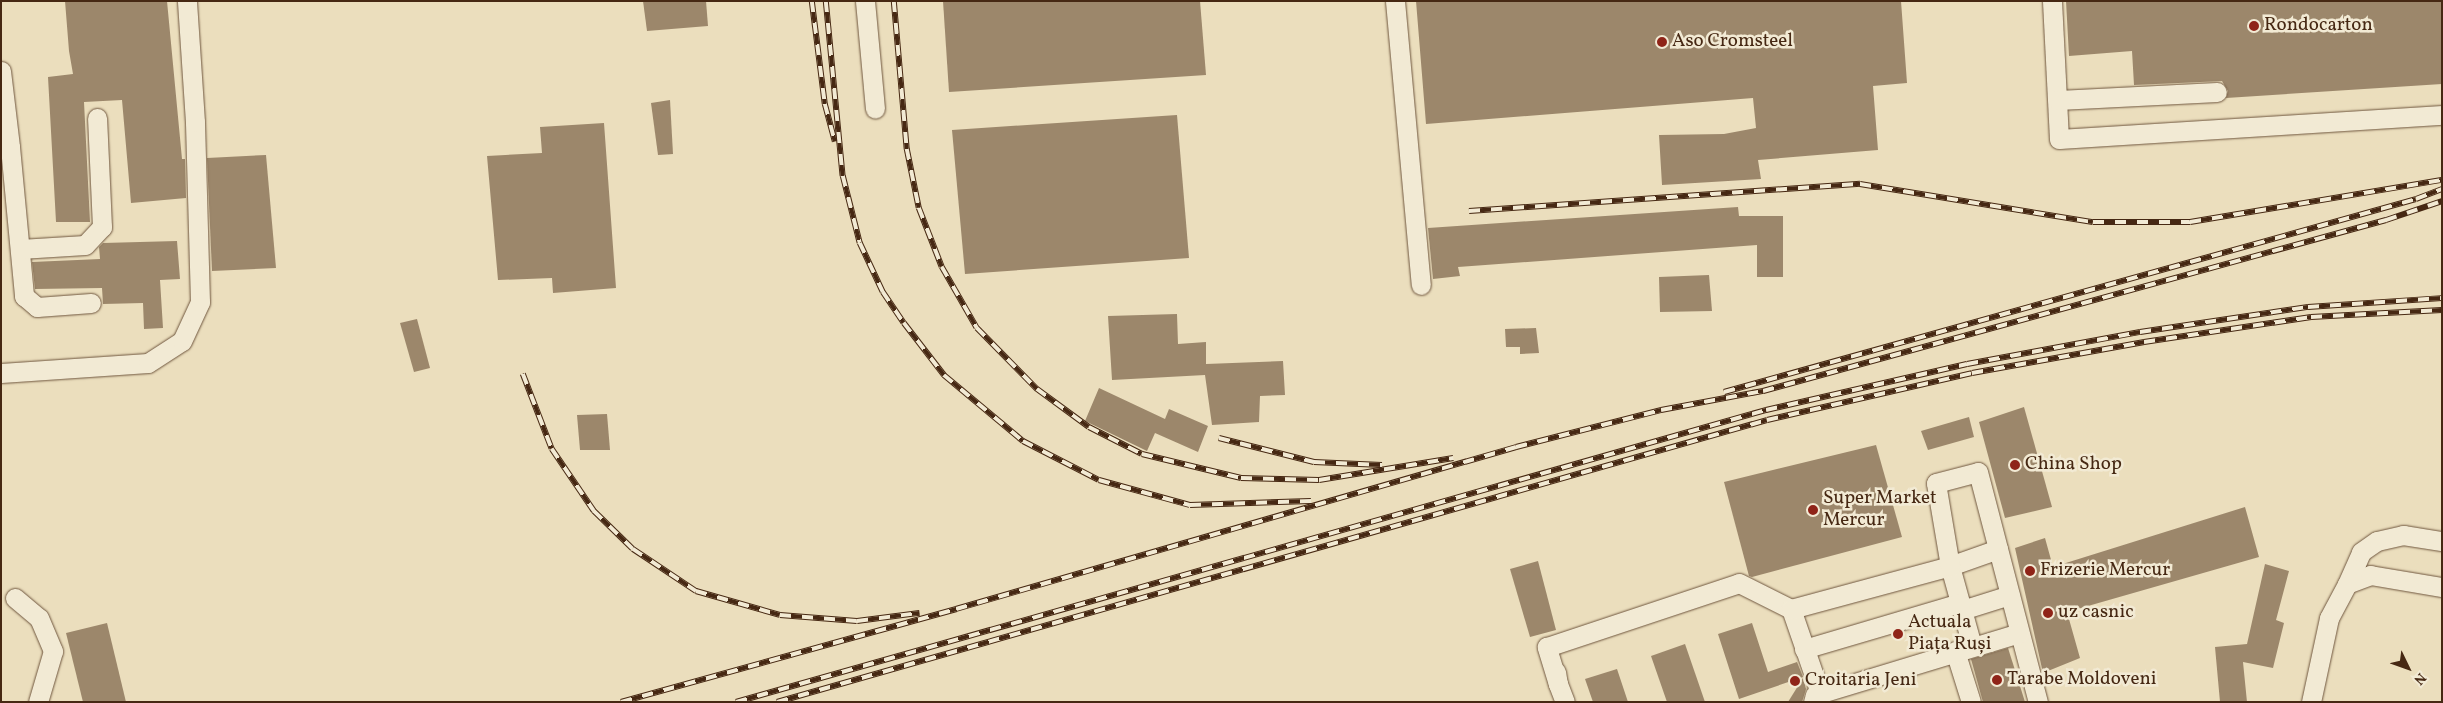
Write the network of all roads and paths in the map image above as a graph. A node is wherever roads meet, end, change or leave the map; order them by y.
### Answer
1 (187, 1) edge
2 (865, 1) edge
3 (1396, 1) edge
4 (2052, 1) edge
5 (1, 71) edge
6 (2217, 92) dead end
7 (2058, 100) junction
8 (874, 110) dead end
9 (2442, 115) edge
10 (97, 118) dead end
11 (6, 147) edge
12 (20, 249) junction
13 (1421, 285) dead end
14 (91, 303) dead end
15 (1, 373) edge
16 (2442, 541) edge
17 (1998, 549) junction
18 (1950, 566) junction
19 (2347, 584) junction
20 (2442, 587) edge
21 (2010, 595) junction
22 (15, 598) dead end
23 (1961, 606) junction
24 (1790, 609) junction
25 (2019, 633) junction
26 (1804, 649) junction
27 (1964, 649) junction
28 (1555, 661) dead end
29 (1558, 684) junction
30 (1816, 698) edge
31 (1966, 701) edge
32 (38, 702) edge
33 (1565, 702) edge
34 (2038, 702) edge
35 (2310, 702) edge

1 - 15 lane
2 - 8 lane
3 - 13 lane
4 - 7 lane
5 - 11 lane
6 - 7 lane
7 - 9 lane
10 - 12 lane
11 - 12 lane
12 - 14 lane
16 - 19 lane
17 - 18 lane
17 - 18 lane
17 - 21 lane
18 - 23 lane
18 - 24 lane
19 - 20 lane
19 - 35 lane
21 - 23 lane
21 - 25 lane
22 - 32 lane
23 - 26 lane
23 - 27 lane
24 - 26 lane
24 - 29 lane
25 - 27 lane
25 - 34 lane
26 - 30 lane
27 - 30 lane
27 - 31 lane
28 - 29 lane
29 - 33 lane

